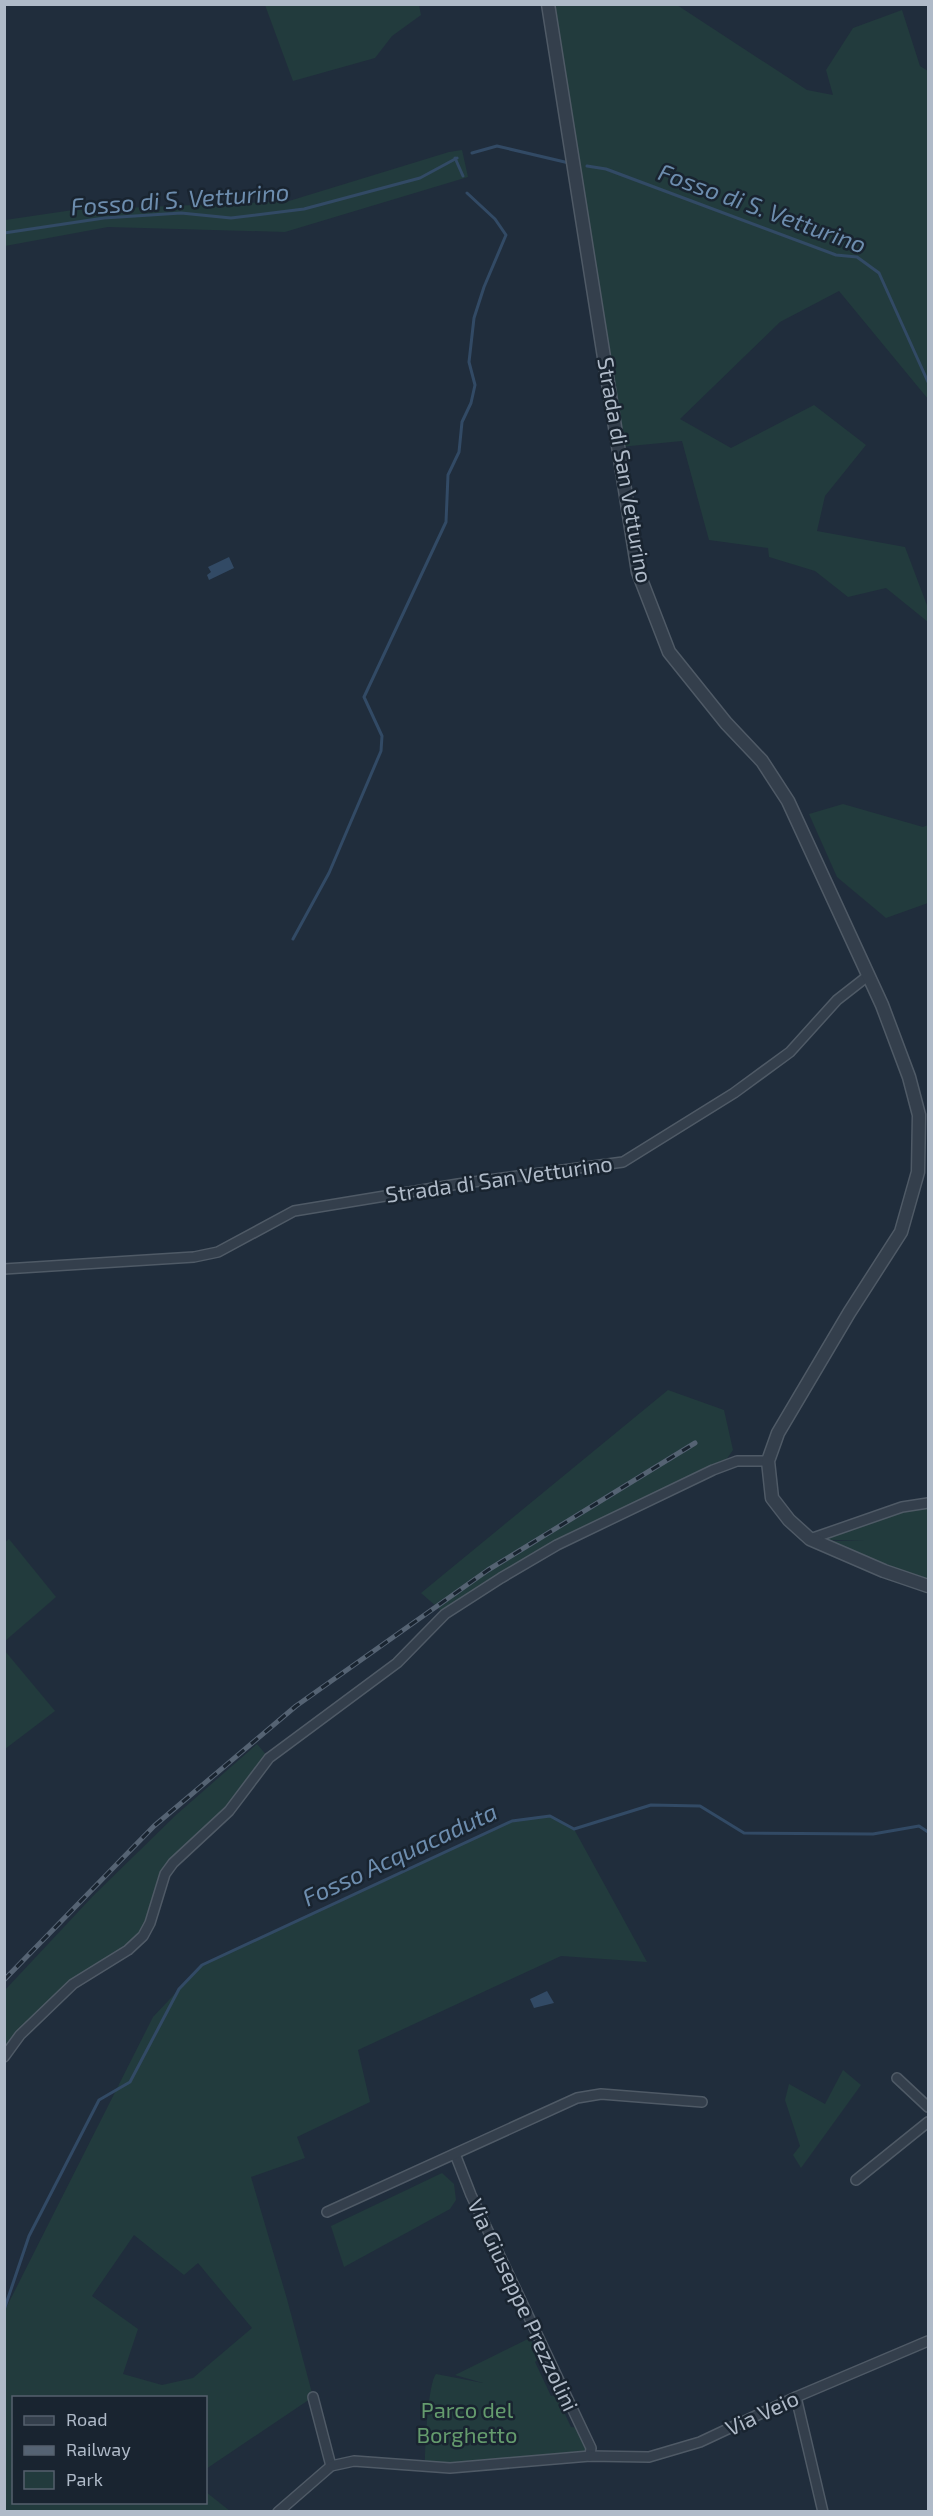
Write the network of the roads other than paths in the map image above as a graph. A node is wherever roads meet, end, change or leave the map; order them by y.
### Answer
1 (548, 4) edge
2 (869, 975) junction
3 (4, 1269) edge
4 (768, 1461) junction
5 (928, 1503) edge
6 (810, 1539) junction
7 (928, 1586) edge
8 (4, 2057) edge
9 (897, 2078) dead end
10 (702, 2102) dead end
11 (928, 2107) edge
12 (928, 2122) edge
13 (454, 2154) junction
14 (856, 2180) dead end
15 (327, 2212) dead end
16 (928, 2340) edge
17 (313, 2397) dead end
18 (796, 2397) junction
19 (590, 2456) junction
20 (331, 2466) junction
21 (278, 2511) edge
22 (824, 2511) edge

1 - 2 street, Strada di San Vetturino
2 - 3 street, Strada di San Vetturino
2 - 4 street
4 - 6 street
4 - 8 street
5 - 6 street
6 - 7 street
9 - 11 street
10 - 13 street
12 - 14 street
13 - 15 street
13 - 19 street, Via Giuseppe Prezzolini
16 - 18 street, Via Veio
17 - 20 street
18 - 19 street, Via Veio
18 - 22 street
19 - 20 street, Via Veio
20 - 21 street

